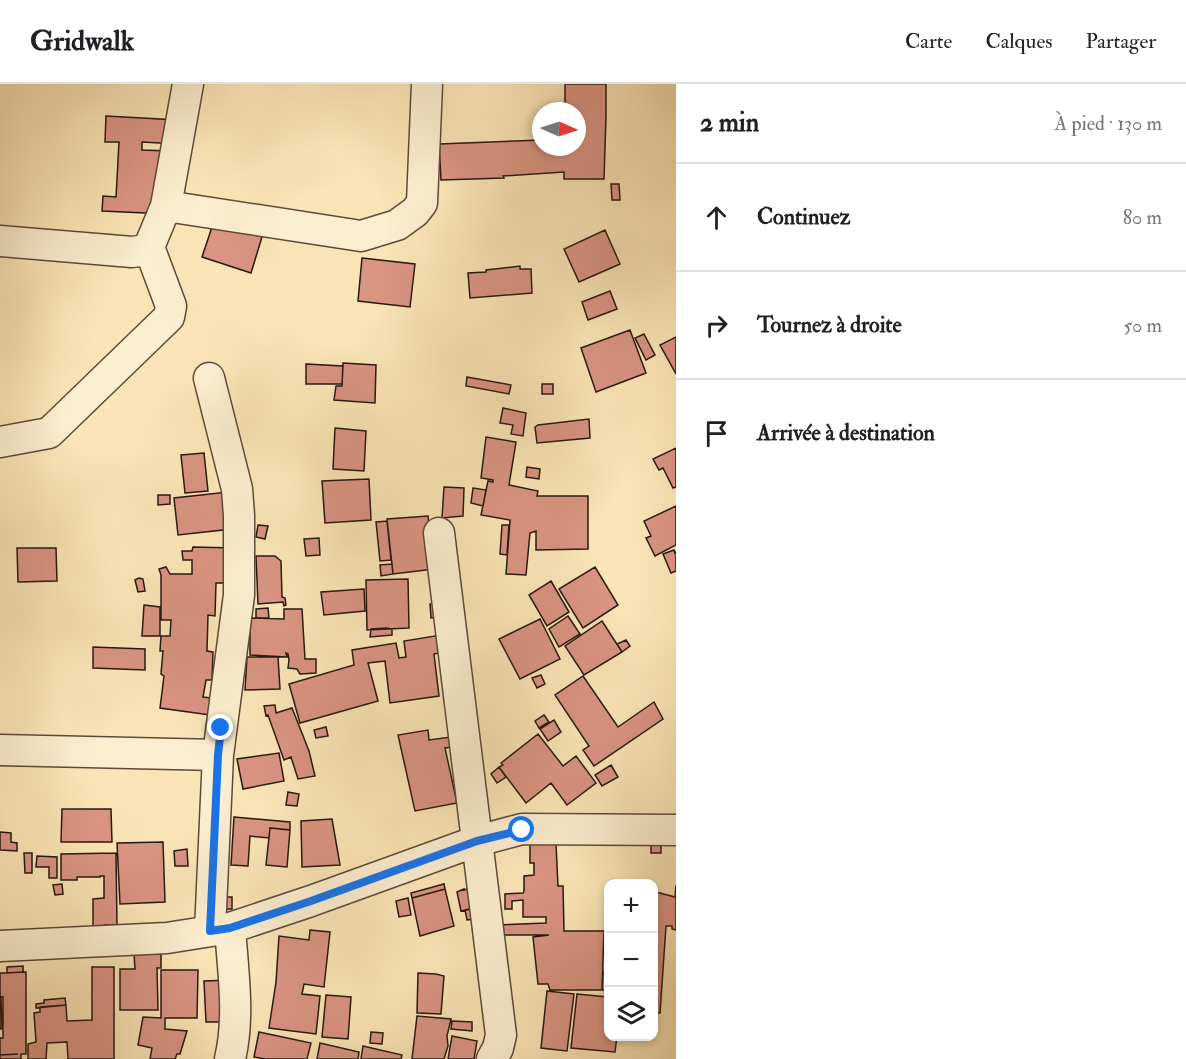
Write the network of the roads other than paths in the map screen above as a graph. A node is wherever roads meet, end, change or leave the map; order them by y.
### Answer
1 (188, 84) edge
2 (427, 84) edge
3 (166, 206) junction
4 (0, 241) edge
5 (148, 246) junction
6 (209, 378) dead end
7 (0, 442) edge
8 (440, 533) dead end
9 (0, 750) edge
10 (218, 755) junction
11 (676, 830) edge
12 (477, 841) junction
13 (220, 930) junction
14 (0, 946) edge
15 (230, 1059) edge
16 (492, 1059) edge

1 - 3 street
2 - 3 street
3 - 5 street
4 - 5 street
5 - 7 street
6 - 10 street
8 - 12 street
9 - 10 street
10 - 13 street
11 - 12 street
12 - 13 street
12 - 16 street
13 - 14 street
13 - 15 street

